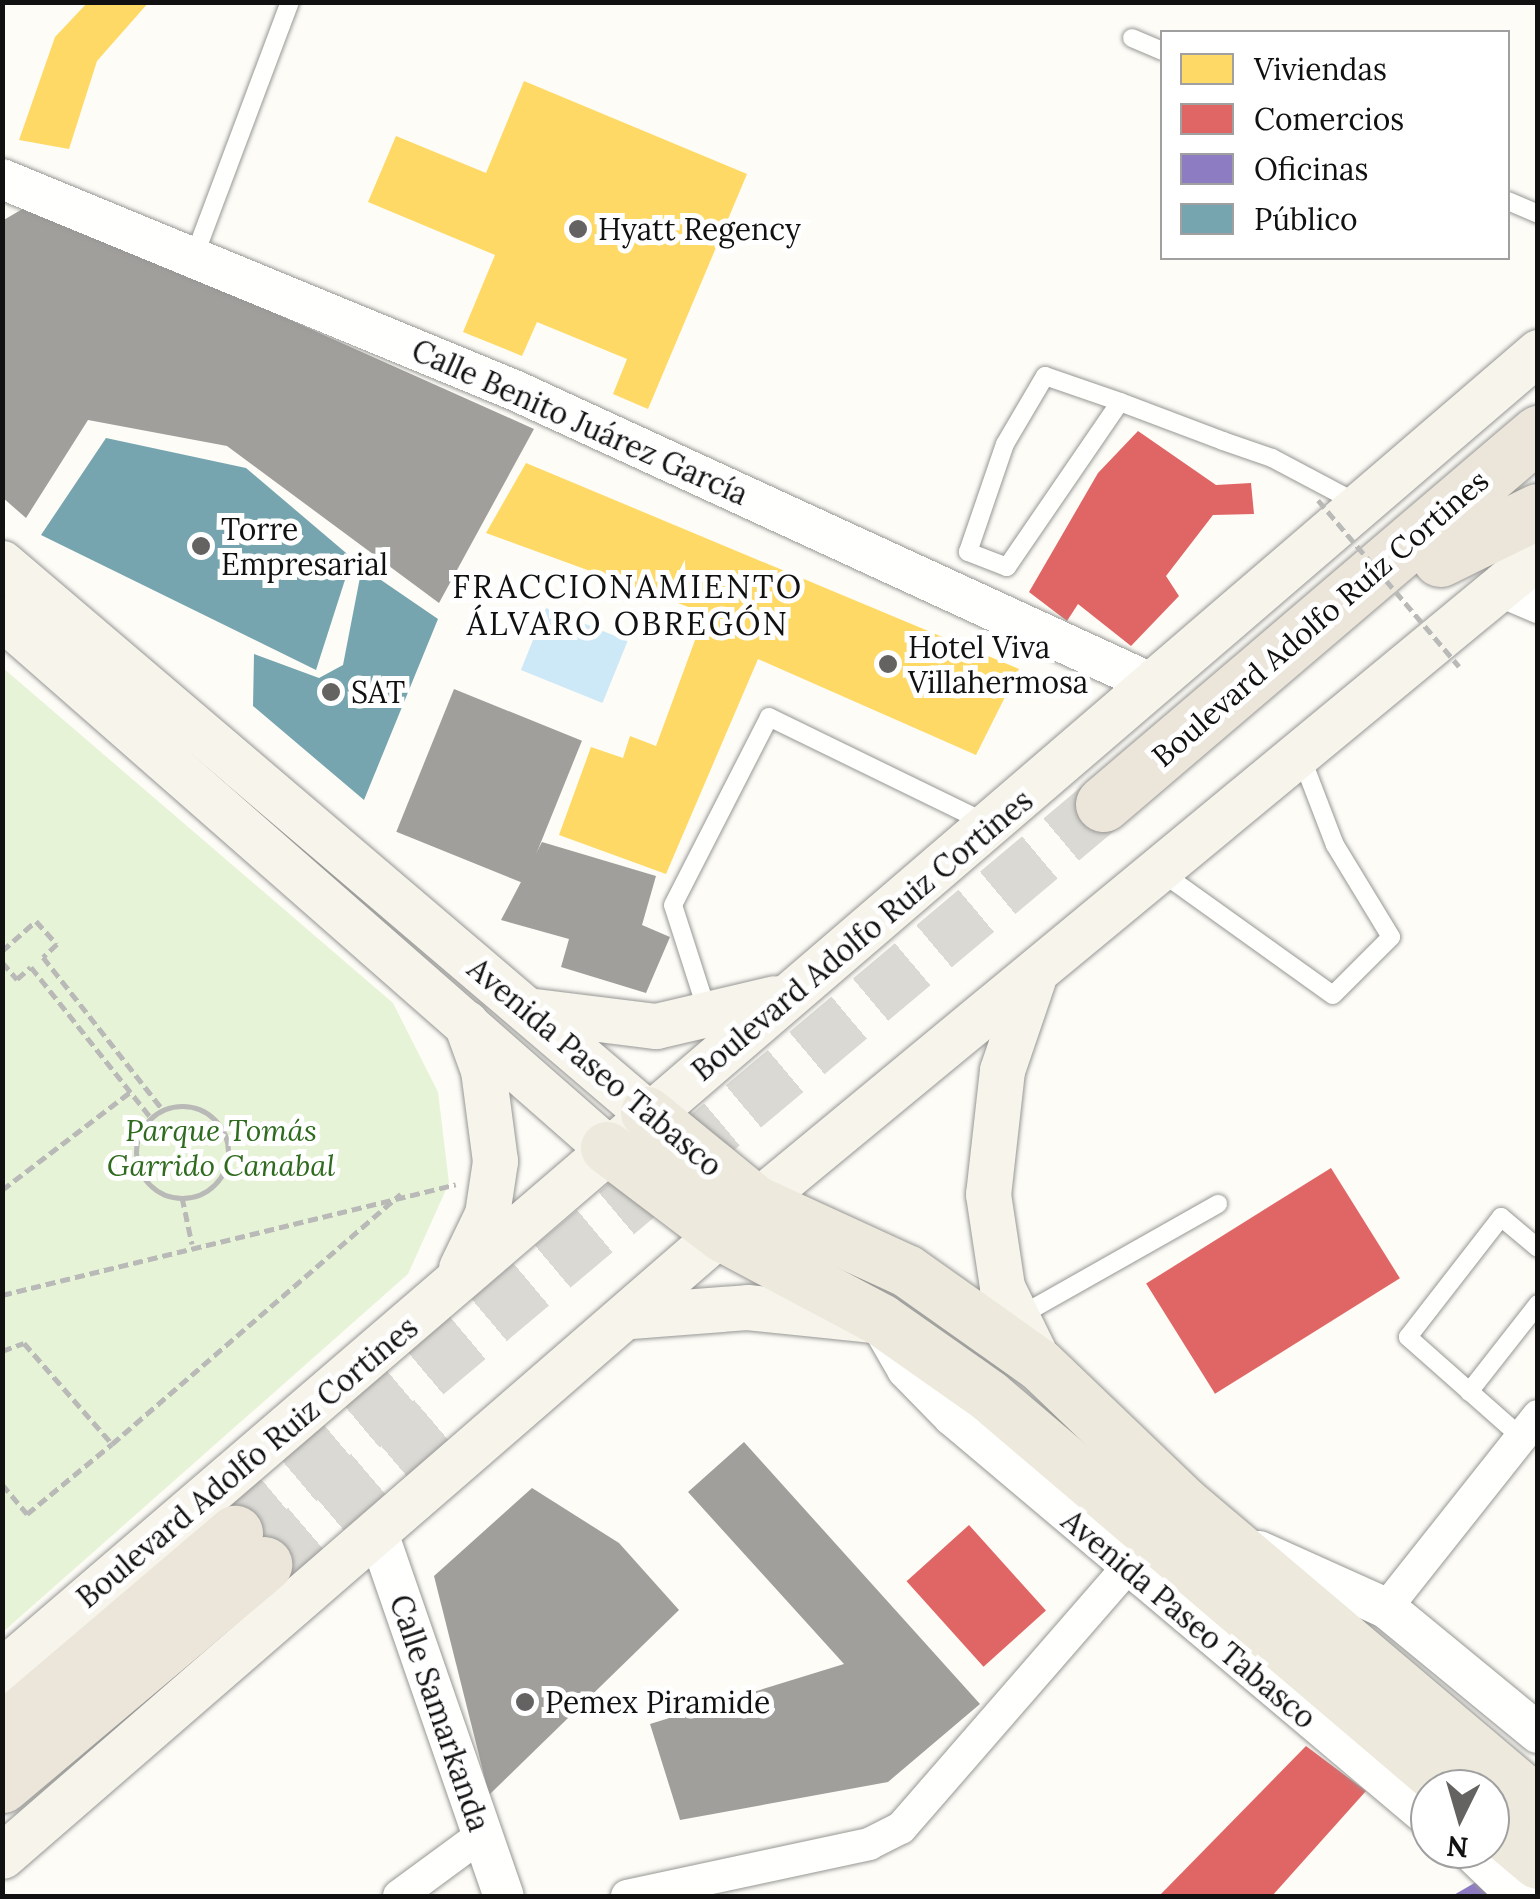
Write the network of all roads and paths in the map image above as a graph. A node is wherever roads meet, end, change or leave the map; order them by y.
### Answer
1 (290, 2) edge
2 (1132, 38) dead end
3 (1160, 50) edge
4 (2, 179) edge
5 (1510, 201) edge
6 (1538, 214) edge
7 (194, 258) junction
8 (1538, 352) edge
9 (1120, 402) junction
10 (1538, 432) edge
11 (1538, 475) edge
12 (1338, 502) junction
13 (1538, 511) edge
14 (1538, 556) edge
15 (1440, 558) junction
16 (2, 562) edge
17 (1496, 590) junction
18 (1538, 607) edge
19 (2, 617) edge
20 (1459, 666) dead end
21 (1153, 684) junction
22 (1300, 753) junction
23 (993, 827) junction
24 (1159, 871) junction
25 (2, 951) edge
26 (4, 967) edge
27 (1037, 972) junction
28 (801, 990) junction
29 (521, 1006) junction
30 (709, 1018) junction
31 (465, 1021) junction
32 (130, 1092) junction
33 (162, 1110) junction
34 (647, 1113) junction
35 (151, 1118) junction
36 (607, 1148) junction
37 (494, 1187) junction
38 (2, 1190) edge
39 (402, 1194) junction
40 (182, 1197) junction
41 (1218, 1204) dead end
42 (740, 1219) junction
43 (192, 1244) junction
44 (1538, 1248) edge
45 (450, 1290) junction
46 (2, 1295) edge
47 (1538, 1304) edge
48 (631, 1316) junction
49 (998, 1316) junction
50 (881, 1320) junction
51 (4, 1356) edge
52 (1469, 1392) junction
53 (1529, 1427) edge
54 (112, 1444) junction
55 (2, 1484) edge
56 (1214, 1529) junction
57 (377, 1530) junction
58 (1126, 1570) junction
59 (1386, 1608) junction
60 (2, 1671) edge
61 (2, 1731) edge
62 (1538, 1733) edge
63 (1427, 1769) edge
64 (2, 1785) edge
65 (1410, 1802) edge
66 (1538, 1802) edge
67 (482, 1834) junction
68 (1510, 1840) edge
69 (2, 1856) edge
70 (1538, 1863) edge
71 (1490, 1869) edge
72 (399, 1896) edge
73 (504, 1896) edge
74 (626, 1896) edge
75 (1518, 1896) edge

1 - 7 lane
2 - 3 lane
4 - 7 street, Calle Benito Juárez García
5 - 6 lane
7 - 21 street, Calle Benito Juárez García
8 - 12 main road, Boulevard Adolfo Ruiz Cortines
9 - 9 lane
9 - 12 lane
10 - 15 highway, Boulevard Adolfo Ruíz Cortines
11 - 15 highway, Boulevard Adolfo Ruíz Cortines
12 - 20 path, bridge
12 - 21 main road, Boulevard Adolfo Ruiz Cortines
13 - 15 highway
14 - 17 main road
16 - 29 main road, Avenida Paseo Tabasco
17 - 18 street
17 - 22 main road
19 - 31 main road, Avenida Paseo Tabasco
21 - 23 main road, Boulevard Adolfo Ruiz Cortines
22 - 24 main road
22 - 24 lane
23 - 28 main road, Boulevard Adolfo Ruiz Cortines
23 - 30 lane
24 - 27 main road
25 - 33 path
26 - 32 path
27 - 42 main road
27 - 49 main road
28 - 30 main road
28 - 34 main road, Boulevard Adolfo Ruiz Cortines
29 - 30 main road
29 - 34 main road, Avenida Paseo Tabasco
31 - 36 main road, Avenida Paseo Tabasco
31 - 37 main road
32 - 35 path
32 - 38 path
33 - 35 path
33 - 40 path
34 - 36 main road, Boulevard Adolfo Ruiz Cortines
34 - 42 main road, Avenida Paseo Tabasco
35 - 40 path
36 - 42 main road, Avenida Paseo Tabasco
36 - 45 main road, Boulevard Adolfo Ruiz Cortines
37 - 39 path
37 - 45 main road
39 - 43 path
39 - 54 path
40 - 43 path
41 - 49 lane
42 - 48 main road
42 - 49 main road, Avenida Paseo Tabasco
42 - 50 main road, Avenida Paseo Tabasco
43 - 46 path
44 - 52 lane
45 - 60 main road, Boulevard Adolfo Ruiz Cortines
47 - 52 lane
48 - 50 main road
48 - 57 main road
49 - 56 main road, Avenida Paseo Tabasco
50 - 58 street, Avenida Paseo Tabasco
50 - 63 main road, Avenida Paseo Tabasco
51 - 54 path
52 - 53 lane
53 - 59 street
54 - 55 path
56 - 59 street, Avenida Paseo Tabasco
56 - 66 main road, Avenida Paseo Tabasco
57 - 67 street, Calle Samarkanda
57 - 69 main road
58 - 65 street, Avenida Paseo Tabasco
58 - 74 street
59 - 62 street, Avenida Paseo Tabasco
61 - 64 highway
67 - 72 street
67 - 73 street, Calle Samarkanda
68 - 70 main road
71 - 75 street

